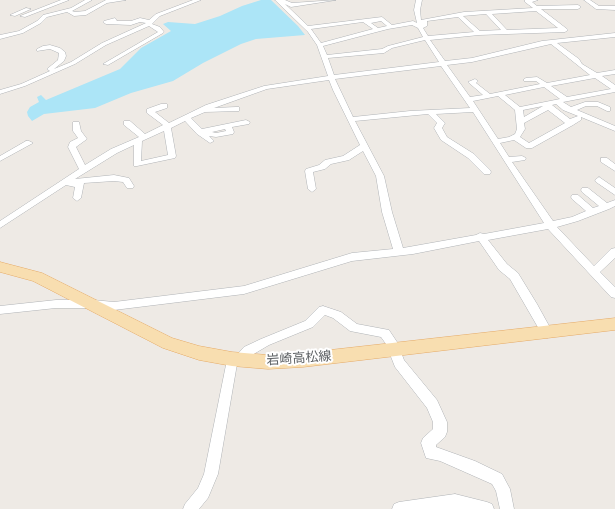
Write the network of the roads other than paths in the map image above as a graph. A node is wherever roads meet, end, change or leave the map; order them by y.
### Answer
1 (53, 0) edge
2 (66, 0) edge
3 (89, 0) edge
4 (123, 0) edge
5 (278, 0) edge
6 (281, 0) edge
7 (333, 0) edge
8 (419, 0) edge
9 (527, 0) edge
10 (535, 0) edge
11 (587, 0) edge
12 (193, 1) edge
13 (573, 2) dead end
14 (554, 3) dead end
15 (614, 6) edge
16 (537, 8) junction
17 (560, 8) junction
18 (68, 10) junction
19 (488, 13) junction
20 (13, 15) dead end
21 (459, 15) junction
22 (23, 16) dead end
23 (115, 20) dead end
24 (367, 22) junction
25 (150, 23) junction
26 (392, 26) junction
27 (420, 27) junction
28 (307, 28) junction
29 (563, 29) junction
30 (377, 30) junction
31 (505, 31) junction
32 (479, 33) junction
33 (615, 35) edge
34 (0, 37) edge
35 (428, 38) junction
36 (578, 39) junction
37 (552, 42) junction
38 (320, 45) junction
39 (39, 50) dead end
40 (324, 57) junction
41 (106, 64) dead end
42 (442, 64) junction
43 (615, 72) edge
44 (50, 73) junction
45 (597, 76) junction
46 (331, 77) junction
47 (526, 80) dead end
48 (475, 81) dead end
49 (546, 86) junction
50 (615, 89) edge
51 (0, 92) edge
52 (501, 95) junction
53 (488, 96) junction
54 (468, 100) junction
55 (566, 100) junction
56 (557, 101) junction
57 (614, 104) dead end
58 (547, 105) junction
59 (203, 109) junction
60 (236, 109) dead end
61 (519, 109) junction
62 (474, 110) junction
63 (571, 110) junction
64 (430, 112) junction
65 (186, 117) junction
66 (159, 118) junction
67 (578, 118) dead end
68 (352, 120) junction
69 (246, 122) dead end
70 (521, 122) junction
71 (127, 123) dead end
72 (570, 123) junction
73 (76, 124) dead end
74 (168, 126) junction
75 (615, 129) edge
76 (203, 131) junction
77 (514, 137) junction
78 (141, 138) junction
79 (210, 141) dead end
80 (496, 142) junction
81 (29, 143) dead end
82 (365, 146) junction
83 (522, 158) dead end
84 (0, 159) edge
85 (508, 160) junction
86 (604, 160) dead end
87 (615, 168) edge
88 (83, 169) junction
89 (487, 172) dead end
90 (599, 180) dead end
91 (61, 183) junction
92 (130, 186) dead end
93 (312, 189) dead end
94 (585, 190) dead end
95 (615, 192) edge
96 (575, 197) dead end
97 (77, 198) dead end
98 (610, 205) edge
99 (592, 212) junction
100 (549, 224) junction
101 (0, 225) edge
102 (480, 236) junction
103 (399, 252) junction
104 (615, 252) edge
105 (0, 267) edge
106 (594, 272) junction
107 (615, 294) edge
108 (93, 304) junction
109 (0, 310) edge
110 (615, 324) edge
111 (547, 333) junction
112 (394, 350) junction
113 (236, 360) junction
114 (443, 506) edge
115 (190, 509) edge
116 (399, 509) edge
117 (487, 509) edge
118 (506, 509) edge

1 - 20 street
2 - 22 street
3 - 18 street
4 - 18 street
5 - 28 street
6 - 7 street
8 - 27 street
9 - 10 street
9 - 16 street
11 - 15 street
12 - 25 street
13 - 17 street
14 - 17 street
16 - 17 street
16 - 19 street
16 - 29 street
18 - 34 street
19 - 21 street
19 - 31 street
21 - 27 street
21 - 32 street
23 - 25 street
24 - 26 street
24 - 28 street
24 - 30 street
25 - 41 street
25 - 44 street
26 - 27 street
26 - 30 street
27 - 35 street
28 - 38 street
29 - 31 street
29 - 36 street
30 - 38 street
31 - 32 street
32 - 35 street
33 - 36 street
35 - 40 street
35 - 42 street
36 - 37 street
37 - 42 street
37 - 45 street
38 - 40 street
39 - 44 street
40 - 46 street
42 - 46 street
42 - 54 street
43 - 45 street
44 - 51 street
45 - 49 street
45 - 50 street
46 - 59 street
46 - 68 street
47 - 49 street
48 - 53 street
49 - 52 street
49 - 55 street
50 - 55 street
52 - 53 street
52 - 61 street
53 - 54 street
54 - 62 street
55 - 56 street
56 - 58 street
56 - 63 street
57 - 63 street
58 - 61 street
58 - 70 street
58 - 72 street
59 - 60 street
59 - 65 street
61 - 70 street
62 - 64 street
62 - 80 street
63 - 75 street
64 - 68 street
64 - 89 street
65 - 74 street
65 - 76 street
66 - 66 street
66 - 74 street
67 - 72 street
68 - 82 street
69 - 76 street
70 - 77 street
71 - 78 street
72 - 77 street
73 - 88 street
74 - 78 street
74 - 78 street
76 - 79 street
77 - 80 street
78 - 88 street
80 - 85 street
81 - 84 street
82 - 93 street
82 - 103 street
83 - 85 street
85 - 100 street
86 - 87 street
88 - 91 street
90 - 95 street
91 - 92 street
91 - 97 street
91 - 101 street
94 - 98 street
96 - 99 street
98 - 99 street
99 - 100 street
100 - 102 street
100 - 106 street
102 - 103 street
102 - 111 street
103 - 108 street
104 - 106 street
105 - 108 main road, 岩崎高松線
106 - 107 street
108 - 109 street
108 - 113 main road, 岩崎高松線
110 - 111 main road, 岩崎高松線
111 - 112 main road, 岩崎高松線
112 - 113 main road, 岩崎高松線
112 - 113 street
112 - 118 street
113 - 115 street
114 - 116 street
114 - 117 street

